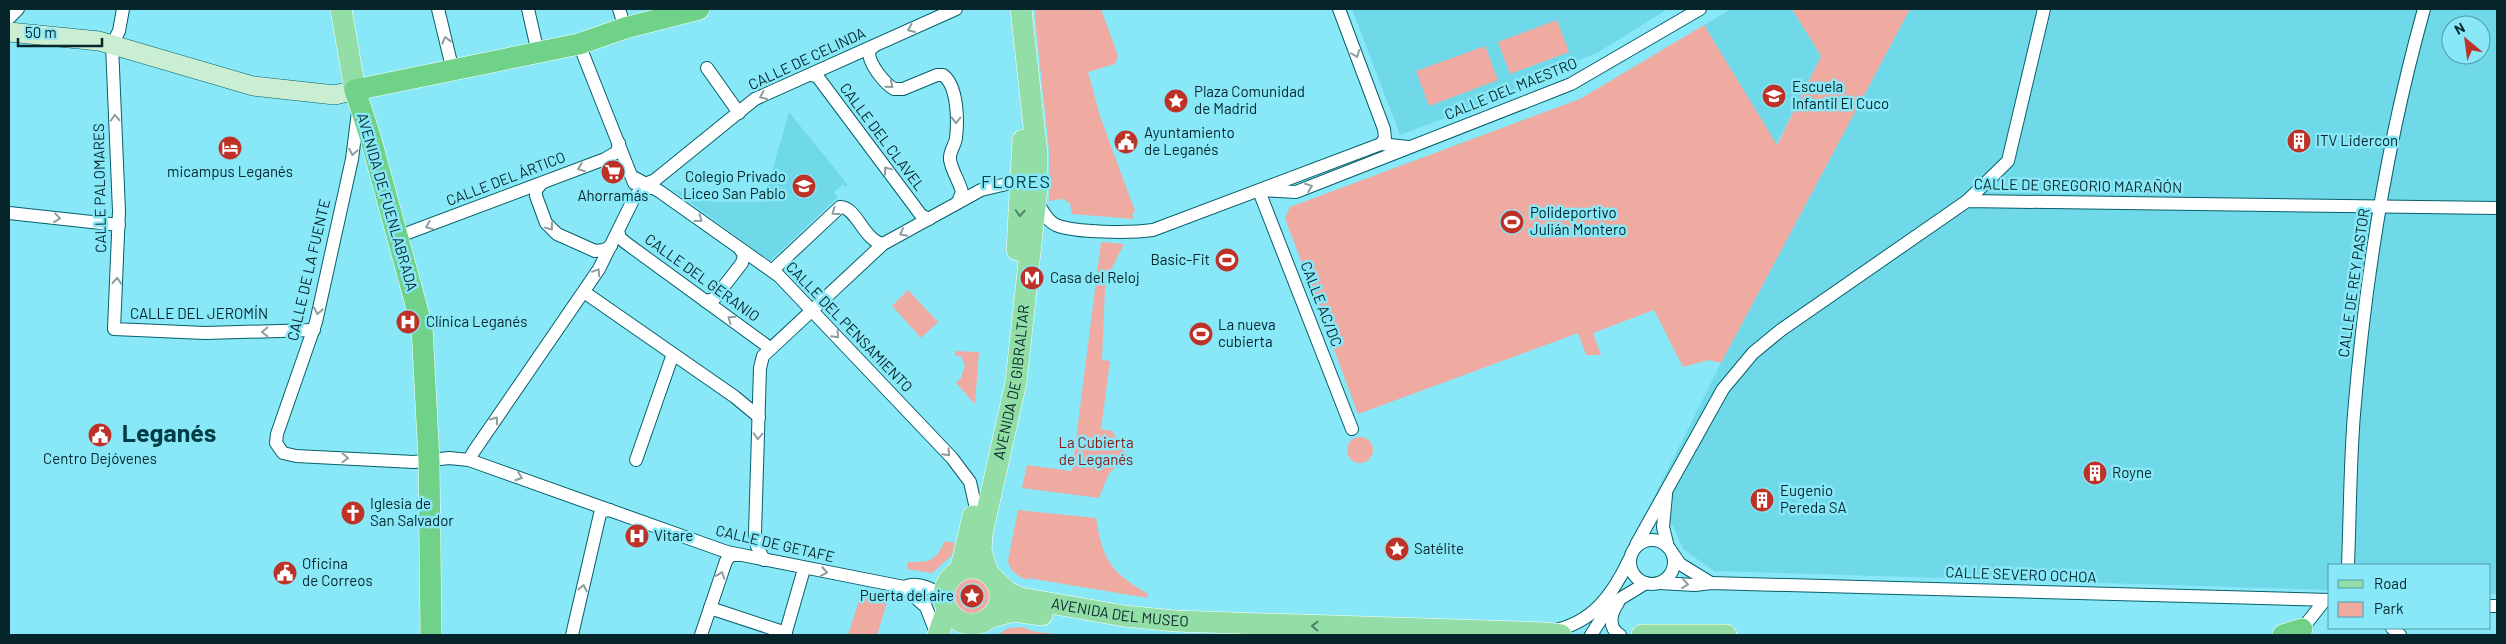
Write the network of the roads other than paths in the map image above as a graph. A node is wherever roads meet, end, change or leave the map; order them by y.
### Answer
1 (18, 9) edge
2 (123, 9) edge
3 (341, 9) edge
4 (438, 9) edge
5 (528, 9) edge
6 (699, 9) edge
7 (956, 9) edge
8 (1006, 9) edge
9 (1021, 9) edge
10 (1339, 9) edge
11 (1700, 9) edge
12 (2044, 9) edge
13 (2424, 9) edge
14 (9, 18) edge
15 (622, 18) edge
16 (9, 32) edge
17 (579, 44) junction
18 (112, 45) junction
19 (874, 46) junction
20 (538, 53) junction
21 (707, 68) dead end
22 (453, 71) junction
23 (810, 75) junction
24 (357, 97) junction
25 (739, 113) junction
26 (619, 144) junction
27 (1382, 144) junction
28 (1408, 147) junction
29 (1022, 173) junction
30 (633, 177) junction
31 (541, 184) junction
32 (653, 187) junction
33 (1260, 191) junction
34 (634, 198) junction
35 (1036, 200) junction
36 (1967, 201) junction
37 (958, 202) junction
38 (2381, 206) junction
39 (2497, 208) edge
40 (9, 213) edge
41 (929, 219) junction
42 (1055, 224) junction
43 (119, 225) junction
44 (618, 231) junction
45 (397, 237) junction
46 (1032, 241) junction
47 (883, 244) junction
48 (611, 246) junction
49 (740, 249) junction
50 (778, 276) junction
51 (584, 292) junction
52 (705, 300) junction
53 (812, 309) junction
54 (114, 330) joint
55 (314, 330) junction
56 (767, 352) junction
57 (673, 354) junction
58 (735, 397) junction
59 (759, 417) junction
60 (1352, 428) dead end
61 (296, 456) joint
62 (636, 460) dead end
63 (429, 461) junction
64 (473, 461) junction
65 (1667, 493) junction
66 (975, 504) junction
67 (610, 510) junction
68 (1636, 545) junction
69 (1670, 550) junction
70 (738, 555) junction
71 (764, 560) junction
72 (1629, 560) junction
73 (2348, 564) edge
74 (804, 569) junction
75 (960, 571) junction
76 (992, 577) junction
77 (1659, 582) junction
78 (1646, 583) junction
79 (1711, 583) junction
80 (904, 587) junction
81 (1624, 595) junction
82 (2327, 600) edge
83 (946, 605) junction
84 (710, 608) junction
85 (989, 618) junction
86 (959, 629) edge
87 (2292, 632) edge
88 (785, 634) edge
89 (1554, 634) edge
90 (431, 635) edge
91 (572, 635) edge
92 (701, 635) edge
93 (938, 635) edge
94 (1215, 635) edge
95 (1591, 635) edge
96 (1620, 635) edge
97 (1642, 635) edge
98 (1726, 635) edge

1 - 14 street
2 - 18 street
3 - 24 main road, AVENIDA DE FUENLABRADA
22 -> 4 street
5 - 20 street
6 - 15 highway
7 -> 19 street, CALLE DE CELINDA
8 - 29 main road, AVENIDA DE GIBRALTAR
9 - 35 main road, AVENIDA DE GIBRALTAR
10 -> 27 street
11 - 28 street, CALLE DEL MAESTRO
12 - 36 street
13 - 38 street, CALLE DE REY PASTOR
15 - 17 highway
16 - 18 main road
17 - 20 highway
17 - 26 street
18 - 24 main road
43 -> 18 street, CALLE PALOMARES
19 - 23 street, CALLE DE CELINDA
19 -> 37 street
20 - 22 highway
21 - 25 street
22 - 24 highway
23 -> 25 street, CALLE DE CELINDA
41 -> 23 street, CALLE DEL CLAVEL
24 - 45 highway, AVENIDA DE FUENLABRADA
24 -> 55 street, CALLE DE LA FUENTE
25 - 32 street, CALLE DE CELINDA
26 - 30 street
26 -> 31 street, CALLE DEL ÁRTICO
27 - 28 street, CALLE DEL MAESTRO
27 - 33 street, CALLE DEL MAESTRO
33 -> 28 street, CALLE DEL MAESTRO
29 - 37 street
29 -> 66 main road, AVENIDA DE GIBRALTAR
30 - 32 street, CALLE DEL PENSAMIENTO
30 - 34 street
31 -> 45 street, CALLE DEL ÁRTICO
31 -> 48 street
32 - 34 street, CALLE DE CELINDA
32 -> 49 street, CALLE DEL PENSAMIENTO
33 - 42 street, CALLE DEL MAESTRO
33 - 60 street, CALLE AC/DC
34 - 44 street
35 - 42 street
35 - 46 main road, AVENIDA DE GIBRALTAR
36 - 38 street, CALLE DE GREGORIO MARAÑÓN
36 - 65 street, CALLE DE GREGORIO MARAÑÓN
37 - 41 street
38 - 39 street, CALLE DE GREGORIO MARAÑÓN
38 - 73 street, CALLE DE REY PASTOR
40 -> 43 street
41 -> 47 street
42 - 46 street
54 -> 43 street, CALLE PALOMARES
44 - 48 street
44 - 52 street, CALLE DEL GERANIO
45 - 63 highway, AVENIDA DE FUENLABRADA
46 - 76 main road, AVENIDA DE GIBRALTAR
47 -> 50 street
47 - 53 street
51 -> 48 street
49 - 50 street, CALLE DEL PENSAMIENTO
49 - 52 street
50 - 53 street, CALLE DEL PENSAMIENTO
51 - 57 street
64 -> 51 street
56 -> 52 street, CALLE DEL GERANIO
53 - 56 street
53 -> 66 street, CALLE DEL PENSAMIENTO
55 -> 54 street, CALLE DEL JEROMÍN
55 - 61 street, CALLE DE LA FUENTE
56 - 58 street
56 - 59 street
57 - 58 street
57 - 62 street
58 - 59 street
59 -> 71 street
61 -> 63 street, CALLE DE GETAFE
63 - 64 street, CALLE DE GETAFE
63 - 90 highway, AVENIDA DE FUENLABRADA
64 -> 67 street, CALLE DE GETAFE
65 - 68 street
65 - 69 street
66 - 75 main road, AVENIDA DE GIBRALTAR
67 - 70 street, CALLE DE GETAFE
91 -> 67 street
68 - 69 street
68 - 72 street
69 - 77 street
69 - 79 street, CALLE SEVERO OCHOA
70 - 71 street, CALLE DE GETAFE
84 -> 70 street
71 - 74 street, CALLE DE GETAFE
72 - 78 street
72 - 89 street
74 -> 80 street, CALLE DE GETAFE
74 - 88 street
75 - 76 main road
75 - 83 main road
76 - 85 main road
89 -> 76 main road, AVENIDA DEL MUSEO
77 - 78 street
77 -> 79 street, CALLE SEVERO OCHOA
78 - 81 street
79 - 82 street, CALLE SEVERO OCHOA
80 - 83 street, CALLE DE GETAFE
80 - 93 street
81 - 95 street
81 - 96 street
82 - 87 street
83 - 86 main road
83 - 93 main road
84 - 88 street
84 - 92 street
85 - 86 main road
85 - 94 main road, AVENIDA DEL MUSEO
97 - 98 main road

